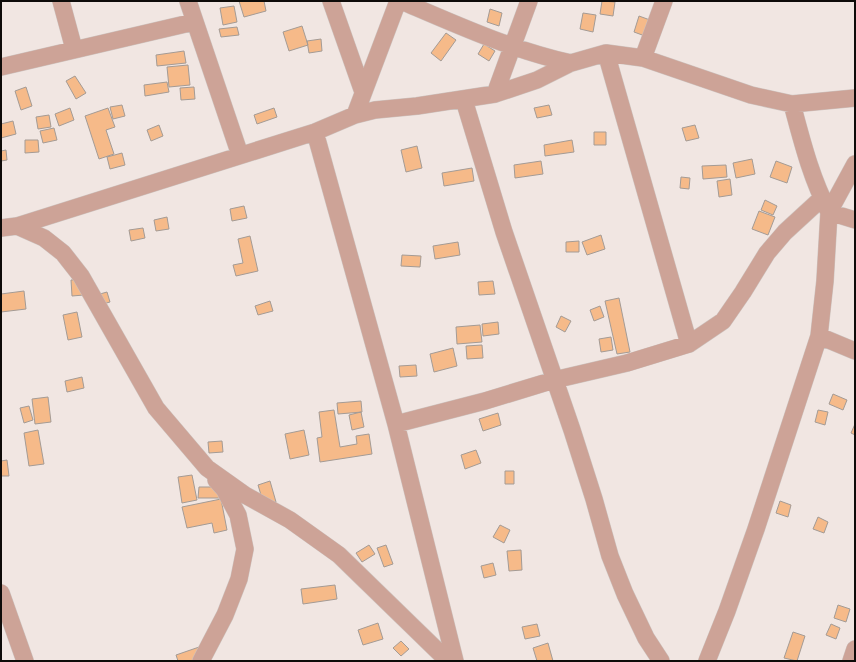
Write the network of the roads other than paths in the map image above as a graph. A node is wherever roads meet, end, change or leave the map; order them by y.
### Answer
1 (62, 1) edge
2 (188, 1) edge
3 (331, 1) edge
4 (398, 1) edge
5 (401, 1) edge
6 (529, 1) edge
7 (664, 1) edge
8 (194, 22) junction
9 (512, 46) junction
10 (74, 49) junction
11 (606, 53) junction
12 (643, 58) junction
13 (571, 63) junction
14 (1, 67) edge
15 (363, 92) junction
16 (495, 94) junction
17 (855, 98) edge
18 (464, 100) junction
19 (792, 104) junction
20 (355, 115) junction
21 (315, 132) junction
22 (240, 155) junction
23 (855, 164) edge
24 (826, 205) junction
25 (855, 220) edge
26 (9, 227) edge
27 (819, 336) junction
28 (688, 344) junction
29 (855, 350) edge
30 (554, 380) junction
31 (396, 424) junction
32 (207, 468) junction
33 (1, 593) edge
34 (855, 650) edge
35 (25, 661) edge
36 (201, 661) edge
37 (448, 661) edge
38 (455, 661) edge
39 (661, 661) edge
40 (707, 661) edge
41 (851, 661) edge

1 - 10 street
2 - 8 street
3 - 15 street
4 - 15 street
5 - 9 street
6 - 9 street
7 - 12 street
8 - 10 street
8 - 22 street
9 - 13 street
9 - 16 street
10 - 14 street
11 - 12 street
11 - 13 street
11 - 28 street
12 - 19 street
13 - 16 street
15 - 20 street
16 - 18 street
17 - 19 street
18 - 20 street
18 - 30 street
19 - 24 street
20 - 21 street
21 - 22 street
21 - 31 street
22 - 26 street
23 - 24 street
24 - 25 street
24 - 27 street
24 - 28 street
26 - 32 street
27 - 29 street
27 - 40 street
28 - 30 street
30 - 31 street
30 - 39 street
31 - 38 street
32 - 36 street
32 - 37 street
33 - 35 street
34 - 41 street

